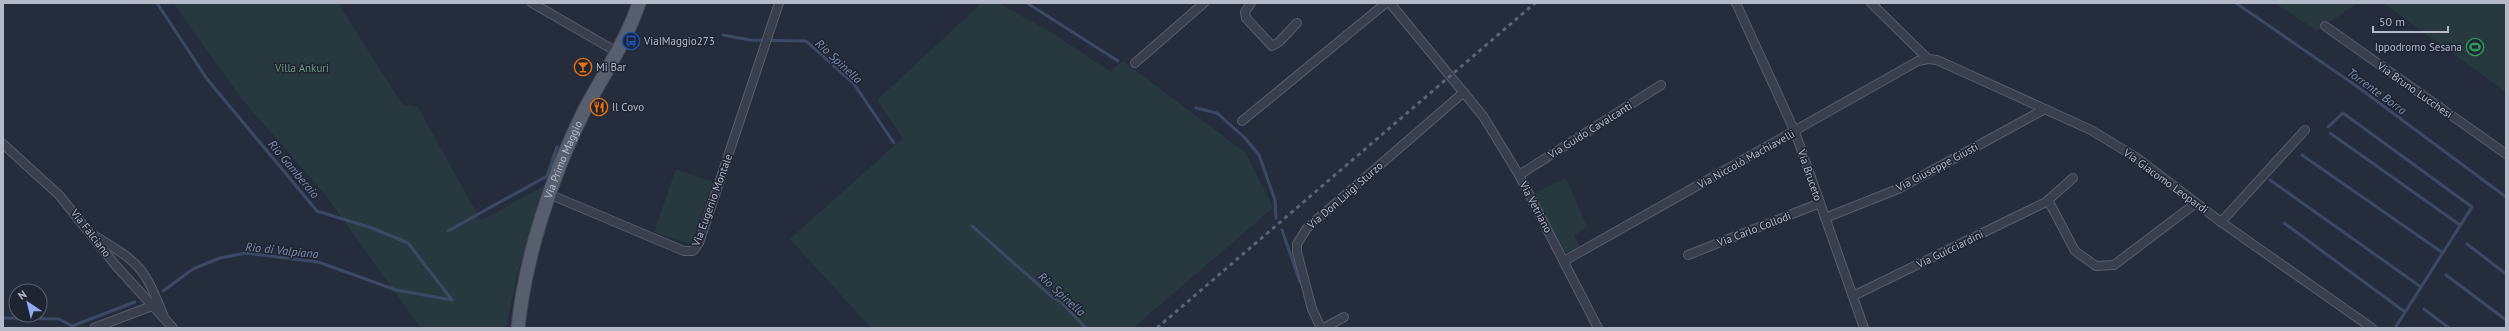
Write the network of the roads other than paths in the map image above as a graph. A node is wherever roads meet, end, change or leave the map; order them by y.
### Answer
1 (532, 3) edge
2 (639, 3) edge
3 (779, 3) edge
4 (1204, 3) edge
5 (1251, 3) edge
6 (1386, 3) edge
7 (1390, 3) edge
8 (1736, 3) edge
9 (1871, 3) edge
10 (1297, 23) dead end
11 (2324, 26) dead end
12 (617, 52) junction
13 (1928, 59) junction
14 (1135, 63) dead end
15 (1662, 85) dead end
16 (1464, 92) junction
17 (2045, 109) junction
18 (1242, 121) dead end
19 (2305, 130) dead end
20 (1795, 132) junction
21 (3, 144) edge
22 (2506, 154) edge
23 (1519, 175) junction
24 (2073, 178) dead end
25 (551, 195) junction
26 (2048, 200) junction
27 (1820, 203) junction
28 (2196, 203) junction
29 (1825, 218) junction
30 (2221, 222) junction
31 (91, 233) junction
32 (1688, 255) dead end
33 (1564, 261) junction
34 (1853, 296) junction
35 (152, 306) junction
36 (1344, 317) dead end
37 (166, 320) junction
38 (94, 328) edge
39 (173, 328) edge
40 (518, 328) edge
41 (1322, 328) edge
42 (1598, 328) edge
43 (1864, 328) edge
44 (2372, 328) edge

1 - 12 street
2 - 12 main road, Via Primo Maggio
3 - 25 street, Via Eugenio Montale
4 - 14 street
5 - 10 street
6 - 18 street
7 - 16 street, Via Vetriano
8 - 20 street, Via Bruceto
9 - 13 street, Via Giacomo Leopardi
11 - 22 street, Via Bruno Lucchesi
12 - 25 main road, Via Primo Maggio
13 - 17 street, Via Giacomo Leopardi
13 - 20 street, Via Niccolò Machiavelli
15 - 23 street, Via Guido Cavalcanti
16 - 23 street, Via Vetriano
16 - 41 street, Via Don Luigi Sturzo
17 - 28 street, Via Giacomo Leopardi
17 - 29 street, Via Giuseppe Giusti
19 - 30 street
20 - 27 street, Via Bruceto
20 - 33 street, Via Niccolò Machiavelli
21 - 31 street, Via Falciano
23 - 33 street, Via Vetriano
24 - 26 street, Via Guicciardini
25 - 40 main road, Via Primo Maggio
26 - 28 street
26 - 34 street, Via Guicciardini
27 - 29 street, Via Bruceto
27 - 32 street, Via Carlo Collodi
28 - 30 street, Via Giacomo Leopardi
29 - 34 street, Via Bruceto
30 - 44 street, Via Giacomo Leopardi
31 - 35 street, Via Falciano
31 - 37 street
33 - 42 street, Via Vetriano
34 - 43 street, Via Bruceto
35 - 37 street, Via Falciano
35 - 38 street
36 - 41 street, Via Don Luigi Sturzo
37 - 39 street, Via Falciano

